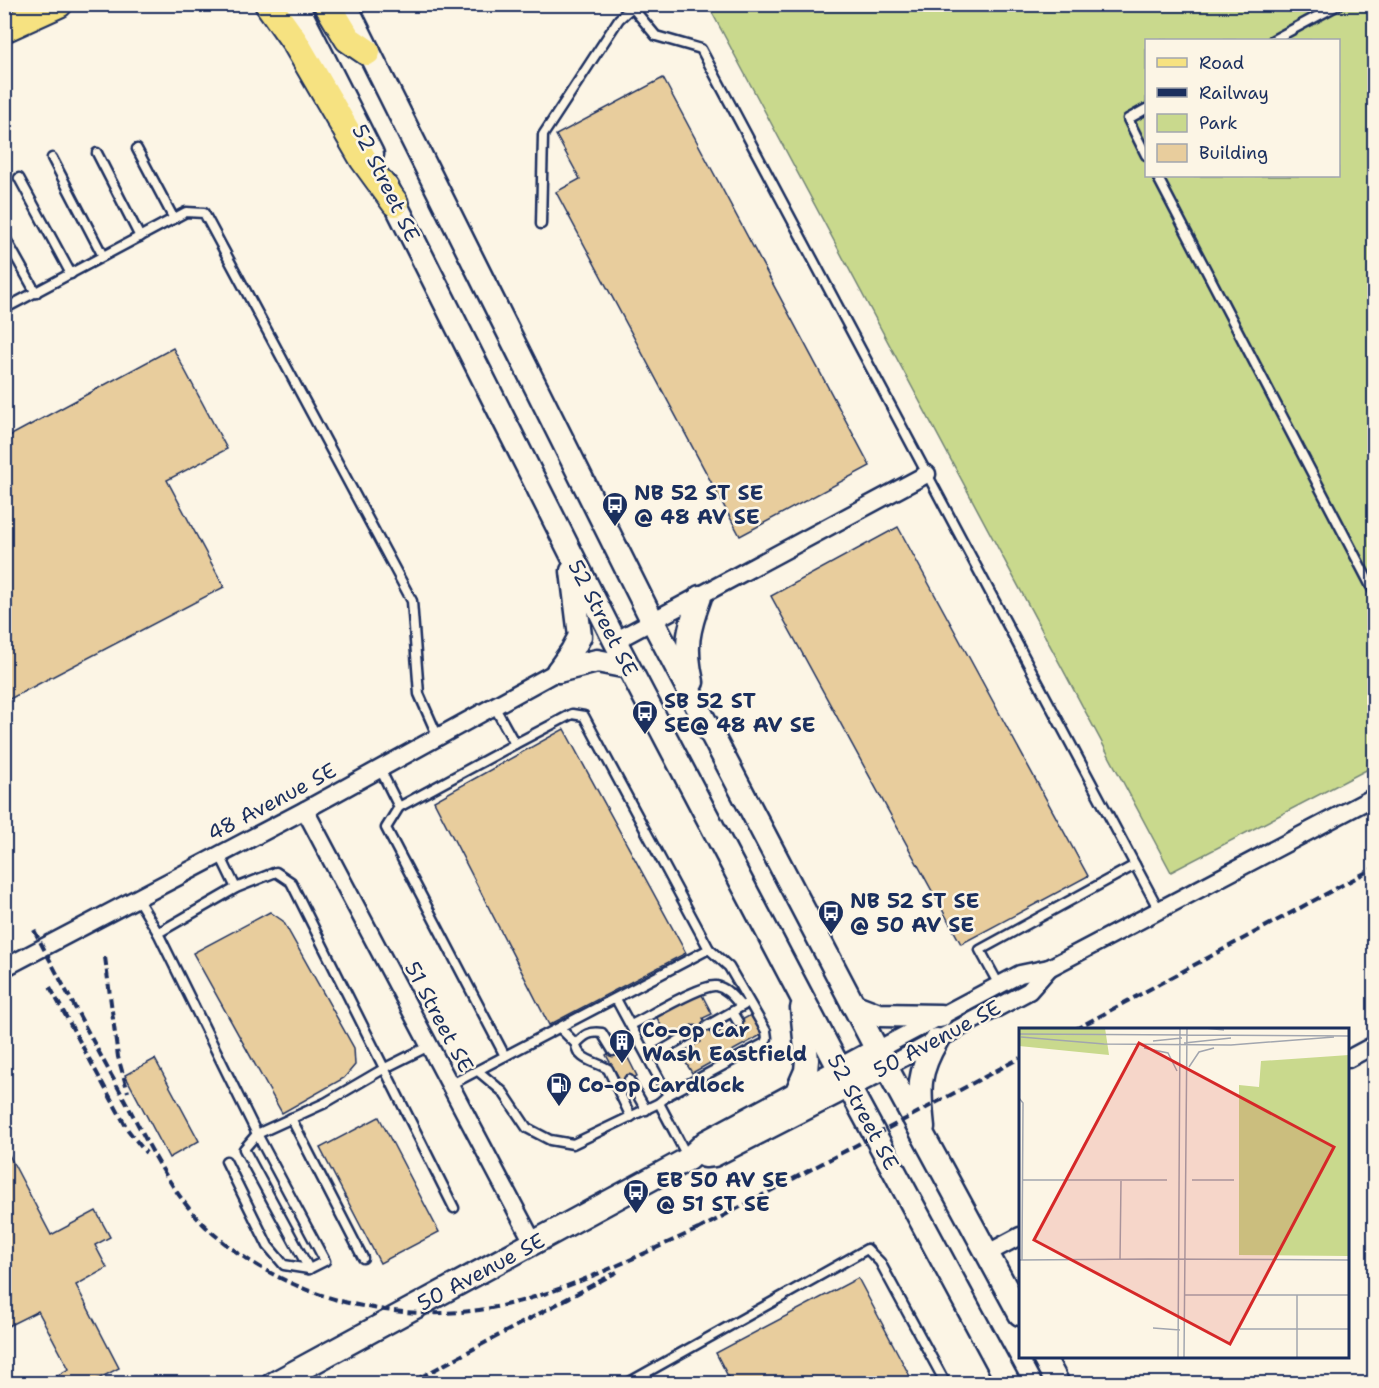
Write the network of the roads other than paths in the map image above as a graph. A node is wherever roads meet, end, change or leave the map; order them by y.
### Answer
1 (59, 4) edge
2 (268, 4) edge
3 (296, 4) edge
4 (1340, 4) edge
5 (342, 6) edge
6 (4, 29) edge
7 (1275, 39) edge
8 (367, 52) joint
9 (1145, 110) edge
10 (137, 148) dead end
11 (97, 153) dead end
12 (1145, 153) edge
13 (52, 158) dead end
14 (1158, 177) edge
15 (19, 178) dead end
16 (395, 203) junction
17 (174, 219) junction
18 (541, 224) dead end
19 (4, 236) edge
20 (140, 237) junction
21 (103, 256) junction
22 (71, 274) junction
23 (36, 293) junction
24 (4, 309) edge
25 (927, 474) junction
26 (569, 552) junction
27 (1374, 592) edge
28 (700, 597) junction
29 (653, 622) junction
30 (615, 641) junction
31 (628, 667) junction
32 (558, 671) junction
33 (494, 706) junction
34 (698, 707) junction
35 (438, 737) junction
36 (515, 744) junction
37 (380, 769) junction
38 (1374, 797) edge
39 (399, 807) junction
40 (305, 810) junction
41 (220, 855) junction
42 (1135, 865) junction
43 (236, 888) junction
44 (137, 898) junction
45 (1159, 910) junction
46 (158, 933) junction
47 (709, 949) junction
48 (4, 968) edge
49 (1049, 968) junction
50 (999, 985) junction
51 (799, 992) junction
52 (616, 999) junction
53 (745, 1004) junction
54 (853, 1005) junction
55 (732, 1012) junction
56 (940, 1016) junction
57 (738, 1022) dead end
58 (631, 1025) junction
59 (560, 1028) junction
60 (696, 1031) dead end
61 (719, 1032) dead end
62 (687, 1036) junction
63 (937, 1040) junction
64 (576, 1044) junction
65 (1374, 1045) edge
66 (429, 1046) junction
67 (692, 1046) dead end
68 (613, 1051) dead end
69 (505, 1056) junction
70 (649, 1058) junction
71 (1349, 1058) edge
72 (881, 1059) junction
73 (385, 1068) junction
74 (478, 1071) junction
75 (844, 1078) junction
76 (629, 1080) dead end
77 (450, 1085) junction
78 (796, 1094) junction
79 (668, 1095) junction
80 (659, 1103) junction
81 (646, 1110) junction
82 (631, 1117) junction
83 (291, 1118) junction
84 (257, 1134) junction
85 (925, 1137) junction
86 (688, 1159) junction
87 (226, 1161) dead end
88 (454, 1208) dead end
89 (1019, 1237) edge
90 (534, 1244) junction
91 (988, 1253) junction
92 (363, 1258) dead end
93 (309, 1269) junction
94 (1019, 1312) edge
95 (1044, 1358) edge
96 (273, 1383) edge
97 (626, 1383) edge
98 (946, 1383) edge
99 (1009, 1383) edge
100 (1058, 1383) edge

1 - 6 main road
2 - 16 main road
3 - 16 main road, 52 Street SE
4 - 7 lane
5 - 8 main road
8 - 29 main road, 52 Street SE
9 - 12 lane
10 - 17 lane
11 - 20 lane
13 - 21 lane
14 - 27 lane
15 - 22 lane
16 - 26 main road, 52 Street SE
17 - 20 lane
17 - 35 lane
18 - 25 lane
19 - 23 lane
20 - 21 lane
21 - 22 lane
22 - 23 lane
23 - 24 lane
25 - 28 street
25 - 42 lane
26 - 30 main road, 52 Street SE
26 - 32 main road
28 - 29 street
28 - 34 main road
29 - 30 street
29 - 34 main road, 52 Street SE
30 - 31 main road, 52 Street SE
31 - 32 main road
31 - 51 main road, 52 Street SE
32 - 33 street, 48 Avenue SE
33 - 35 street, 48 Avenue SE
33 - 36 lane
34 - 54 main road, 52 Street SE
35 - 37 street, 48 Avenue SE
36 - 39 lane
36 - 47 lane
37 - 39 lane
37 - 40 street, 48 Avenue SE
38 - 45 street, 50 Avenue SE
39 - 69 lane
40 - 41 street, 48 Avenue SE
40 - 66 street, 51 Street SE
41 - 43 lane
41 - 44 street, 48 Avenue SE
42 - 45 lane
42 - 50 lane
43 - 46 lane
43 - 73 lane
44 - 46 lane
44 - 48 street, 48 Avenue SE
45 - 49 street, 50 Avenue SE
46 - 84 lane
47 - 52 lane
47 - 53 lane
49 - 50 street, 50 Avenue SE
49 - 63 street, 50 Avenue SE
50 - 56 street, 50 Avenue SE
51 - 75 main road, 52 Street SE
51 - 78 main road
52 - 58 lane
52 - 59 lane
53 - 55 lane
53 - 58 lane
53 - 79 lane
54 - 56 main road
54 - 72 main road, 52 Street SE
55 - 57 lane
55 - 61 lane
56 - 72 street, 50 Avenue SE
58 - 70 lane
59 - 64 lane
59 - 69 lane
60 - 62 lane
62 - 67 lane
62 - 70 lane
63 - 72 street, 50 Avenue SE
63 - 85 main road
64 - 68 lane
64 - 82 lane
65 - 71 street
66 - 73 lane
66 - 77 street, 51 Street SE
69 - 74 lane
70 - 79 lane
72 - 75 main road, 50 Avenue SE
72 - 85 main road, 52 Street SE
73 - 83 lane
73 - 88 lane
74 - 77 lane
74 - 82 lane
75 - 78 main road, 50 Avenue SE
75 - 86 main road, 50 Avenue SE
75 - 99 main road, 52 Street SE
76 - 81 lane
77 - 90 street, 51 Street SE
78 - 86 main road, 50 Avenue SE
79 - 80 lane
80 - 81 lane
80 - 86 lane
81 - 82 lane
83 - 84 lane
83 - 92 lane
84 - 93 lane
84 - 93 lane
85 - 91 main road, 52 Street SE
86 - 90 main road, 50 Avenue SE
87 - 93 lane
89 - 91 street
90 - 96 main road, 50 Avenue SE
91 - 94 main road, 52 Street SE
95 - 100 main road
97 - 98 lane

